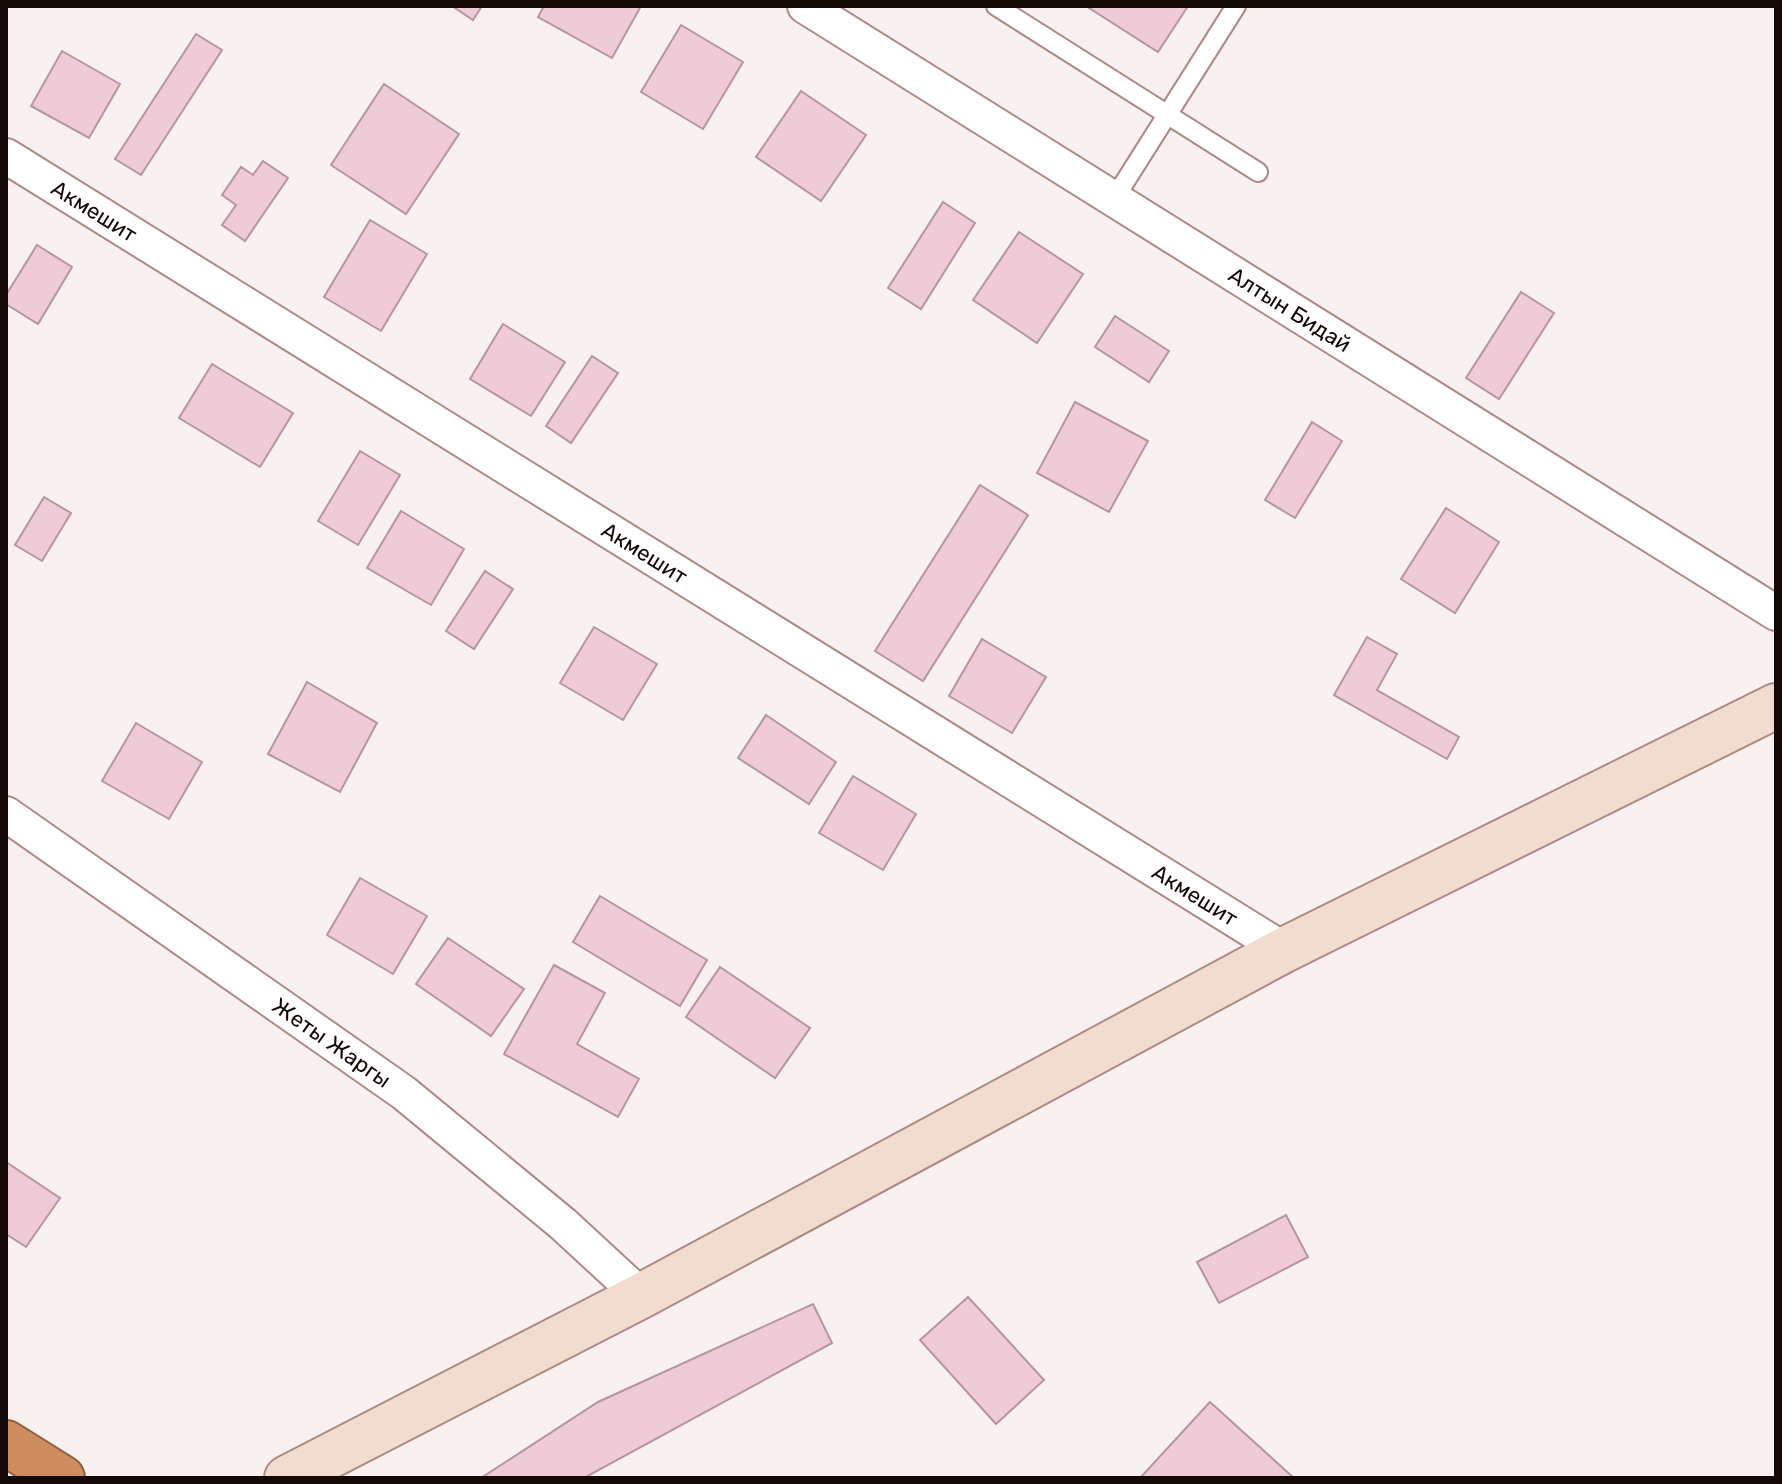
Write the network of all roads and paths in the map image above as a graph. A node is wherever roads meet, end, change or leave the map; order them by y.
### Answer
1 (805, 6) edge
2 (996, 6) edge
3 (1236, 6) edge
4 (1167, 115) junction
5 (6, 156) edge
6 (1258, 172) dead end
7 (1114, 199) junction
8 (1776, 613) edge
9 (1776, 706) edge
10 (6, 814) edge
11 (1284, 950) junction
12 (641, 1296) junction
13 (6, 1443) edge
14 (300, 1476) edge
15 (62, 1478) edge

1 - 7 street, Алтын Бидай
2 - 4 lane
3 - 4 lane
4 - 6 lane
4 - 7 lane
5 - 11 street, Акмешит
7 - 8 street, Алтын Бидай
9 - 11 street
10 - 12 street, Жеты Жаргы
11 - 12 street
12 - 14 street
13 - 15 highway

